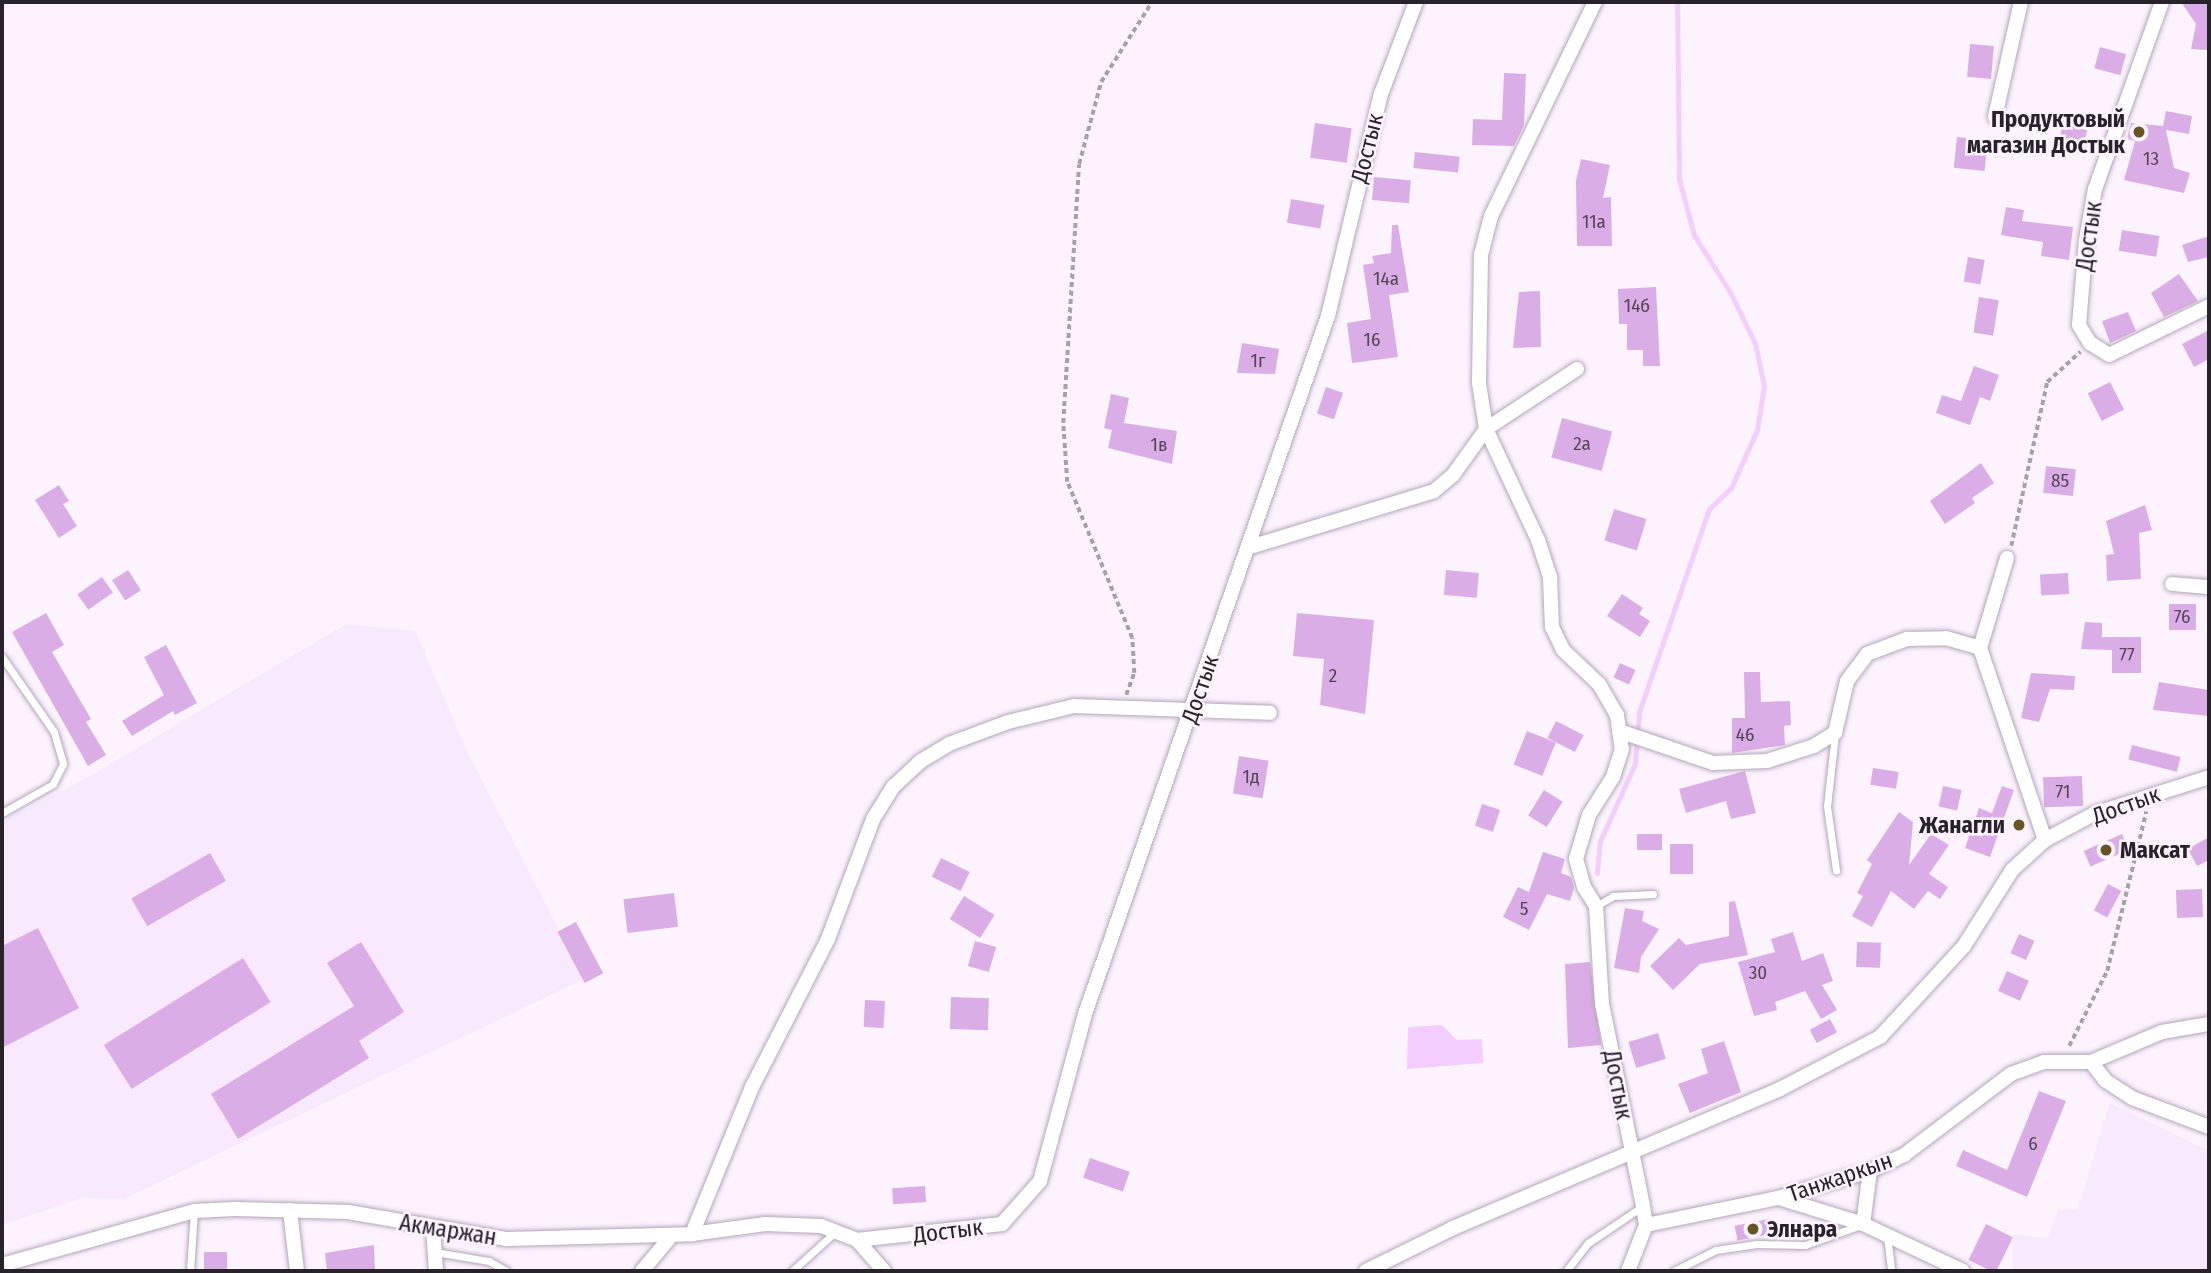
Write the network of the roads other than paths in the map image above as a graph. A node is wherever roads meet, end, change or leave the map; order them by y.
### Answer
1 (1416, 2) edge
2 (1595, 2) edge
3 (2021, 2) edge
4 (2162, 2) edge
5 (1995, 117) dead end
6 (2209, 306) edge
7 (1577, 369) dead end
8 (1486, 429) junction
9 (1250, 547) junction
10 (2007, 558) road end
11 (2172, 584) dead end
12 (2209, 587) edge
13 (1980, 648) junction
14 (2, 657) edge
15 (1194, 707) junction
16 (1270, 713) dead end
17 (1619, 731) junction
18 (1835, 733) junction
19 (2209, 778) edge
20 (2, 813) edge
21 (2045, 840) junction
22 (1836, 870) dead end
23 (1653, 894) dead end
24 (1596, 906) junction
25 (2209, 1024) edge
26 (2091, 1062) junction
27 (2209, 1127) edge
28 (1631, 1153) junction
29 (1870, 1171) junction
30 (1778, 1198) junction
31 (1643, 1206) junction
32 (290, 1210) junction
33 (194, 1211) junction
34 (1863, 1224) junction
35 (1646, 1225) junction
36 (433, 1228) junction
37 (835, 1231) junction
38 (692, 1234) junction
39 (672, 1235) junction
40 (1887, 1236) junction
41 (857, 1240) junction
42 (434, 1252) junction
43 (2, 1265) edge
44 (190, 1271) edge
45 (297, 1271) edge
46 (436, 1271) edge
47 (506, 1271) edge
48 (642, 1271) edge
49 (792, 1271) edge
50 (884, 1271) edge
51 (1366, 1271) edge
52 (1566, 1271) edge
53 (1628, 1271) edge
54 (1674, 1271) edge
55 (1891, 1271) edge
56 (1963, 1271) edge

1 - 9 street, Достык
2 - 8 street, Достык
3 - 5 street
4 - 6 street, Достык
7 - 8 street
8 - 9 street
8 - 17 street, Достык
9 - 15 street, Достык
10 - 13 street
11 - 12 street
13 - 18 street
13 - 21 street
14 - 20 lane
15 - 16 street
15 - 38 street
15 - 41 street, Достык
17 - 18 street
17 - 24 street, Достык
18 - 22 lane
19 - 21 street, Достык
21 - 28 street, Достык
23 - 24 lane
24 - 28 street, Достык
25 - 26 street, Танжаркын
26 - 27 street
26 - 29 street, Танжаркын
28 - 31 street
28 - 51 street, Достык
29 - 30 street, Танжаркын
29 - 34 street
30 - 34 street
30 - 35 street, Танжаркын
31 - 35 street
31 - 52 lane
32 - 33 street, Акмаржан
32 - 36 street, Акмаржан
32 - 45 street
33 - 43 street, Акмаржан
33 - 44 lane
34 - 40 street
34 - 54 lane
35 - 53 street
36 - 39 street, Акмаржан
36 - 42 street
37 - 38 street, Акмаржан
37 - 41 street, Акмаржан
37 - 49 lane
38 - 39 street, Акмаржан
39 - 48 street
40 - 55 lane
40 - 56 street
41 - 50 street, Акмаржан
42 - 46 street
42 - 47 lane

